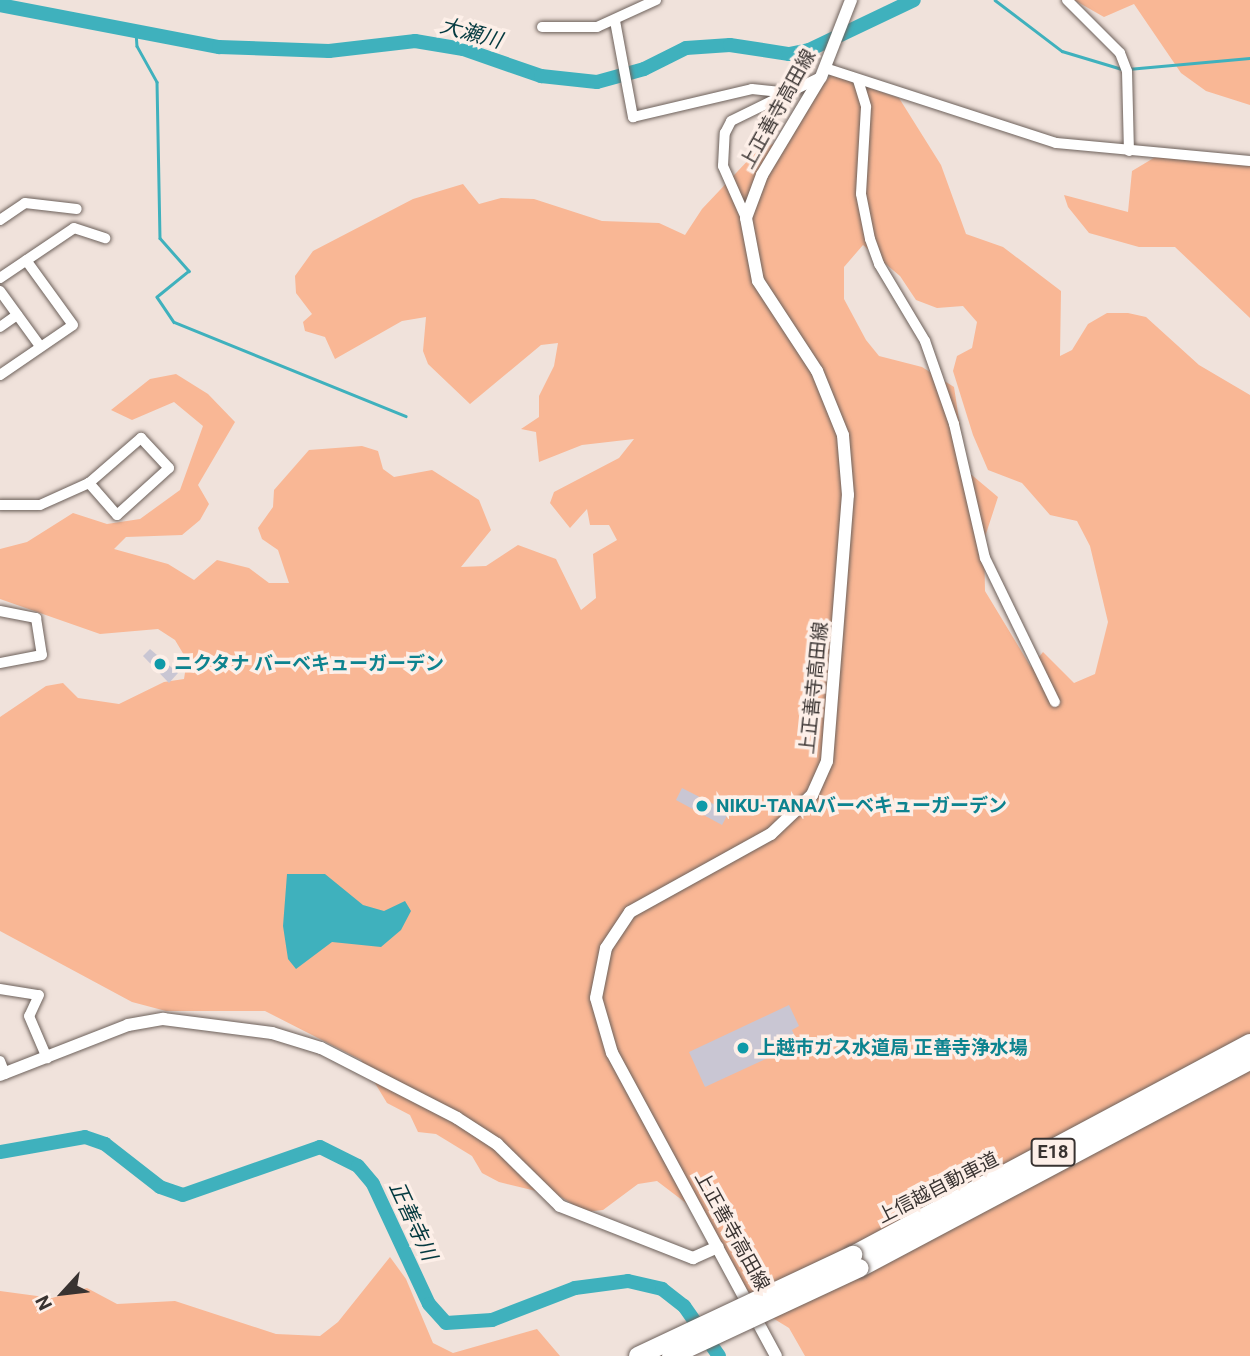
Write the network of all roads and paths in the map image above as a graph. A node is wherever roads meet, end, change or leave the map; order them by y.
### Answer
1 (656, 0) edge
2 (1067, 0) edge
3 (848, 6) edge
4 (615, 21) junction
5 (542, 27) dead end
6 (823, 72) junction
7 (858, 80) junction
8 (783, 92) junction
9 (1129, 151) junction
10 (1250, 161) edge
11 (77, 209) dead end
12 (746, 218) junction
13 (0, 220) edge
14 (105, 239) dead end
15 (26, 260) junction
16 (0, 278) edge
17 (0, 291) edge
18 (18, 315) junction
19 (0, 327) edge
20 (40, 346) junction
21 (0, 375) edge
22 (89, 483) junction
23 (0, 505) edge
24 (0, 611) edge
25 (0, 663) edge
26 (1055, 702) dead end
27 (0, 989) edge
28 (1250, 1043) edge
29 (47, 1058) junction
30 (1250, 1060) edge
31 (2, 1070) edge
32 (718, 1247) junction
33 (856, 1261) junction
34 (638, 1356) edge
35 (671, 1356) edge
36 (776, 1356) edge

1 - 4 street
2 - 9 street
3 - 6 main road, 上正善寺高田線
4 - 5 street
4 - 8 street
6 - 7 street
6 - 8 street
6 - 12 main road, 上正善寺高田線
7 - 9 street
7 - 26 street
8 - 12 street
9 - 10 street
11 - 13 street
12 - 32 main road, 上正善寺高田線
14 - 15 street
15 - 16 street
15 - 20 street
17 - 18 street
18 - 19 street
18 - 20 street
20 - 21 street
22 - 22 street
22 - 23 street
24 - 25 street
27 - 29 street
28 - 33 highway, 上信越自動車道 / E18
29 - 31 main road
29 - 32 main road
30 - 33 highway, 上信越自動車道 / E18
32 - 36 main road, 上正善寺高田線
33 - 34 highway, 上信越自動車道 / E18, bridge
33 - 35 highway, 上信越自動車道 / E18, bridge

